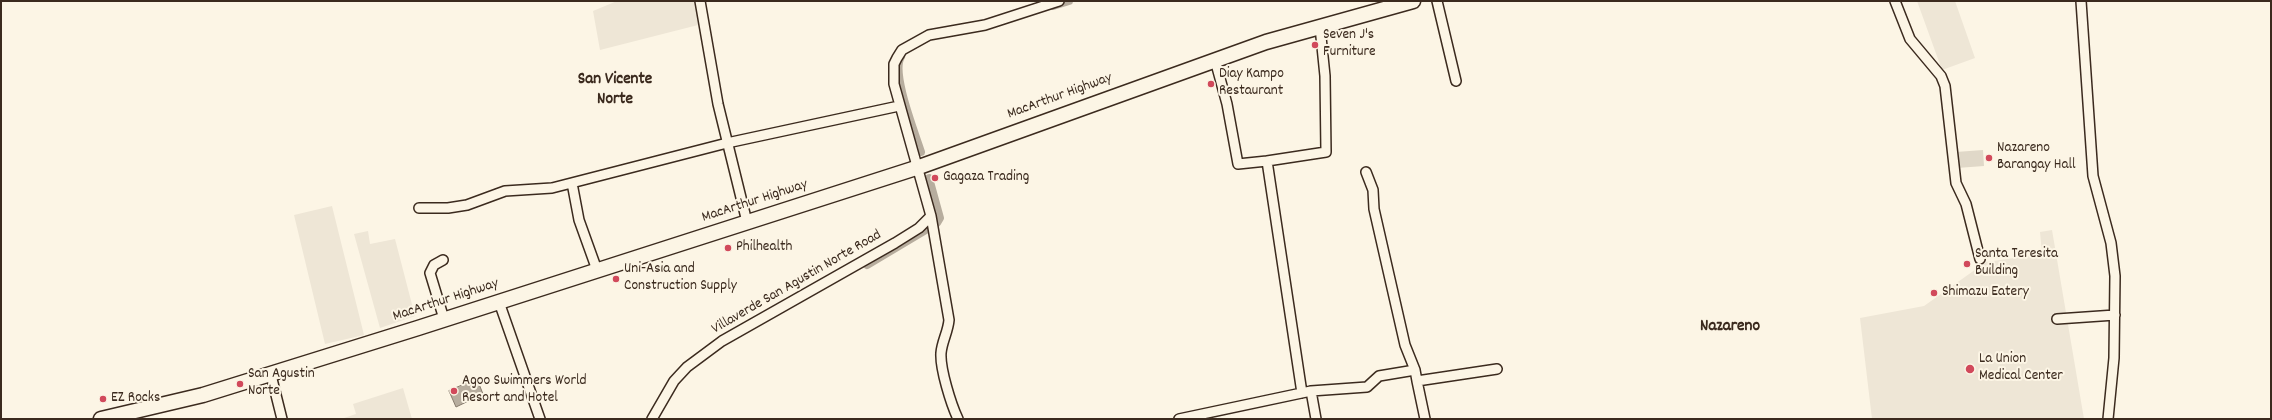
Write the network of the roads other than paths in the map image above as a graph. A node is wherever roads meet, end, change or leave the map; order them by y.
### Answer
1 (700, 1) edge
2 (1059, 1) edge
3 (1413, 1) edge
4 (1437, 1) edge
5 (1895, 1) edge
6 (2081, 1) edge
7 (1320, 27) junction
8 (1215, 60) junction
9 (1456, 81) dead end
10 (899, 106) junction
11 (727, 144) junction
12 (1267, 161) junction
13 (919, 167) junction
14 (1366, 172) dead end
15 (572, 183) junction
16 (419, 208) dead end
17 (931, 216) junction
18 (747, 222) junction
19 (1980, 259) dead end
20 (443, 260) dead end
21 (598, 270) junction
22 (498, 302) junction
23 (2115, 315) junction
24 (444, 319) junction
25 (2056, 319) dead end
26 (1497, 369) dead end
27 (1415, 370) junction
28 (270, 375) junction
29 (1417, 381) junction
30 (1306, 392) junction
31 (101, 419) edge
32 (282, 419) edge
33 (540, 419) edge
34 (652, 419) edge
35 (958, 419) edge
36 (1179, 419) edge
37 (1316, 419) edge
38 (1425, 419) edge
39 (2108, 419) edge

1 - 11 street
2 - 10 street
3 - 7 highway, MacArthur Highway
4 - 9 street
5 - 19 street
6 - 23 street
7 - 8 highway, MacArthur Highway
7 - 12 street
8 - 12 street
8 - 13 highway, MacArthur Highway
10 - 11 street
10 - 13 street
11 - 15 street
11 - 18 street
12 - 30 street
13 - 17 street
13 - 18 highway, MacArthur Highway
14 - 27 street
15 - 16 street
15 - 21 street
17 - 34 street, Villaverde San Agustin Norte Road
17 - 35 street
18 - 21 highway, MacArthur Highway
20 - 24 street
21 - 22 highway, MacArthur Highway
22 - 24 highway, MacArthur Highway
22 - 33 street
23 - 25 street
23 - 39 street
24 - 28 highway, MacArthur Highway
26 - 29 street
27 - 29 street
27 - 30 street
28 - 31 highway, MacArthur Highway
28 - 32 street
29 - 38 street
30 - 36 street
30 - 37 street

